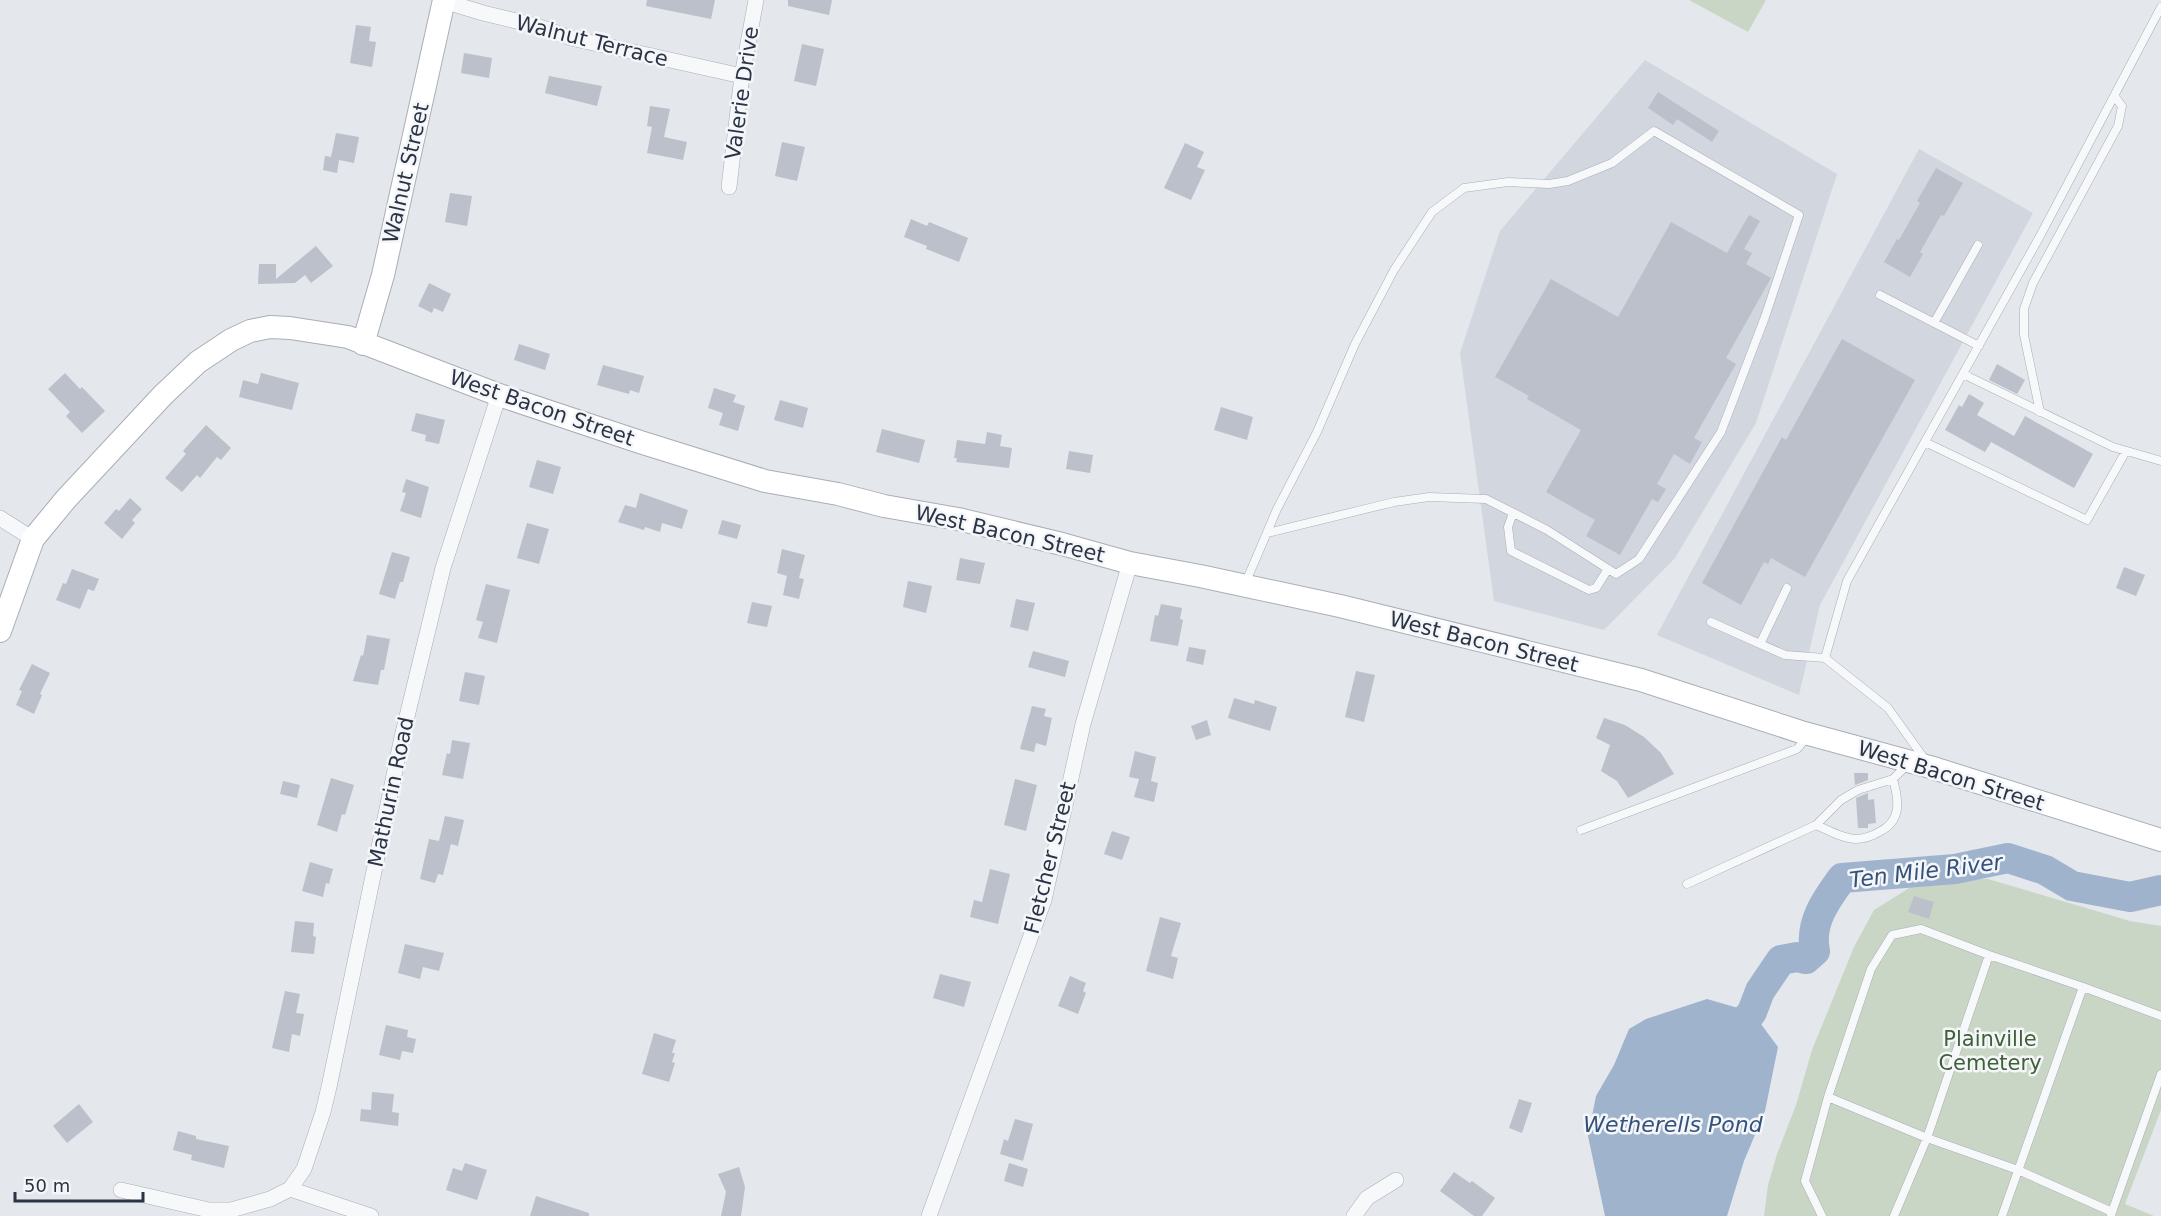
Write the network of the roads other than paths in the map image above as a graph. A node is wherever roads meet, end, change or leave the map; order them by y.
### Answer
1 (444, 0) edge
2 (756, 0) edge
3 (2161, 7) edge
4 (742, 76) junction
5 (2115, 97) junction
6 (729, 187) dead end
7 (1978, 245) dead end
8 (1880, 295) dead end
9 (1934, 323) junction
10 (363, 344) junction
11 (1979, 346) junction
12 (1963, 374) junction
13 (499, 395) junction
14 (2040, 412) junction
15 (1925, 442) junction
16 (2126, 451) junction
17 (2161, 461) edge
18 (1514, 513) junction
19 (0, 518) edge
20 (1267, 533) junction
21 (33, 539) junction
22 (1130, 563) junction
23 (1608, 569) junction
24 (1245, 586) junction
25 (1787, 588) dead end
26 (1711, 622) dead end
27 (0, 631) edge
28 (1760, 644) junction
29 (1825, 658) junction
30 (1806, 734) junction
31 (1920, 764) junction
32 (1893, 779) junction
33 (1816, 825) junction
34 (1581, 830) dead end
35 (2161, 840) edge
36 (1687, 884) dead end
37 (1989, 955) junction
38 (2083, 987) junction
39 (2161, 1016) edge
40 (2161, 1074) edge
41 (1828, 1097) junction
42 (1927, 1138) junction
43 (2018, 1170) junction
44 (1396, 1180) dead end
45 (290, 1189) junction
46 (121, 1190) dead end
47 (2111, 1214) edge
48 (370, 1216) edge
49 (929, 1216) edge
50 (1354, 1216) edge
51 (1822, 1216) edge
52 (1894, 1216) edge
53 (2002, 1216) edge

1 - 4 street, Walnut Terrace
1 - 10 street, Walnut Street
2 - 4 street, Valerie Drive
3 - 5 lane
4 - 6 street, Valerie Drive
5 - 11 lane
5 - 14 lane
7 - 9 lane
8 - 9 lane
9 - 11 lane
10 - 13 street, West Bacon Street
10 - 21 street, West Bacon Street
11 - 12 lane
12 - 14 lane
12 - 15 lane
13 - 22 street, West Bacon Street
13 - 45 street, Mathurin Road
14 - 16 lane
15 - 16 lane
15 - 29 lane
16 - 17 lane
18 - 20 lane
18 - 23 lane
18 - 23 lane
19 - 21 street
20 - 23 lane
20 - 24 lane
21 - 27 street, West Bacon Street
22 - 24 street, West Bacon Street
22 - 49 street, Fletcher Street
24 - 30 street, West Bacon Street
25 - 28 lane
26 - 28 lane
28 - 29 lane
29 - 31 lane
30 - 31 street, West Bacon Street
30 - 34 lane
31 - 32 lane
31 - 35 street, West Bacon Street
32 - 33 lane
32 - 33 lane
33 - 36 lane
37 - 38 lane
37 - 41 lane
37 - 42 lane
38 - 39 lane
38 - 43 lane
40 - 47 lane
41 - 42 lane
41 - 51 lane
42 - 43 lane
42 - 52 lane
43 - 47 lane
43 - 53 lane
44 - 50 street
45 - 46 street
45 - 48 street

